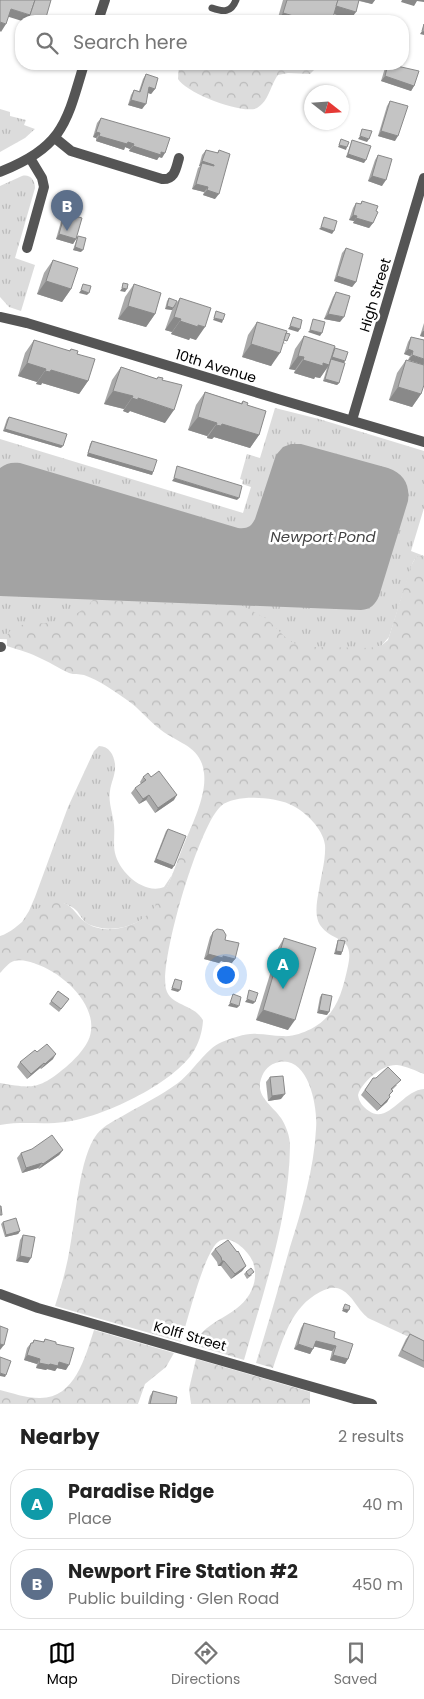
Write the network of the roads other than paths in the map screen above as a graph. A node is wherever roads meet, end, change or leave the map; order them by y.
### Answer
1 (105, 0) edge
2 (236, 0) edge
3 (212, 8) dead end
4 (100, 15) edge
5 (82, 70) edge
6 (55, 138) junction
7 (30, 158) junction
8 (179, 158) dead end
9 (0, 172) edge
10 (424, 178) edge
11 (27, 248) dead end
12 (0, 317) edge
13 (352, 420) junction
14 (424, 442) edge
15 (0, 1294) edge
16 (372, 1404) edge

1 - 4 street
2 - 3 lane
5 - 6 street
6 - 7 street
6 - 8 street
7 - 9 street
7 - 11 street
10 - 13 street, High Street
12 - 13 street, 10th Avenue
13 - 14 street, 10th Avenue
15 - 16 street, Kolff Street

